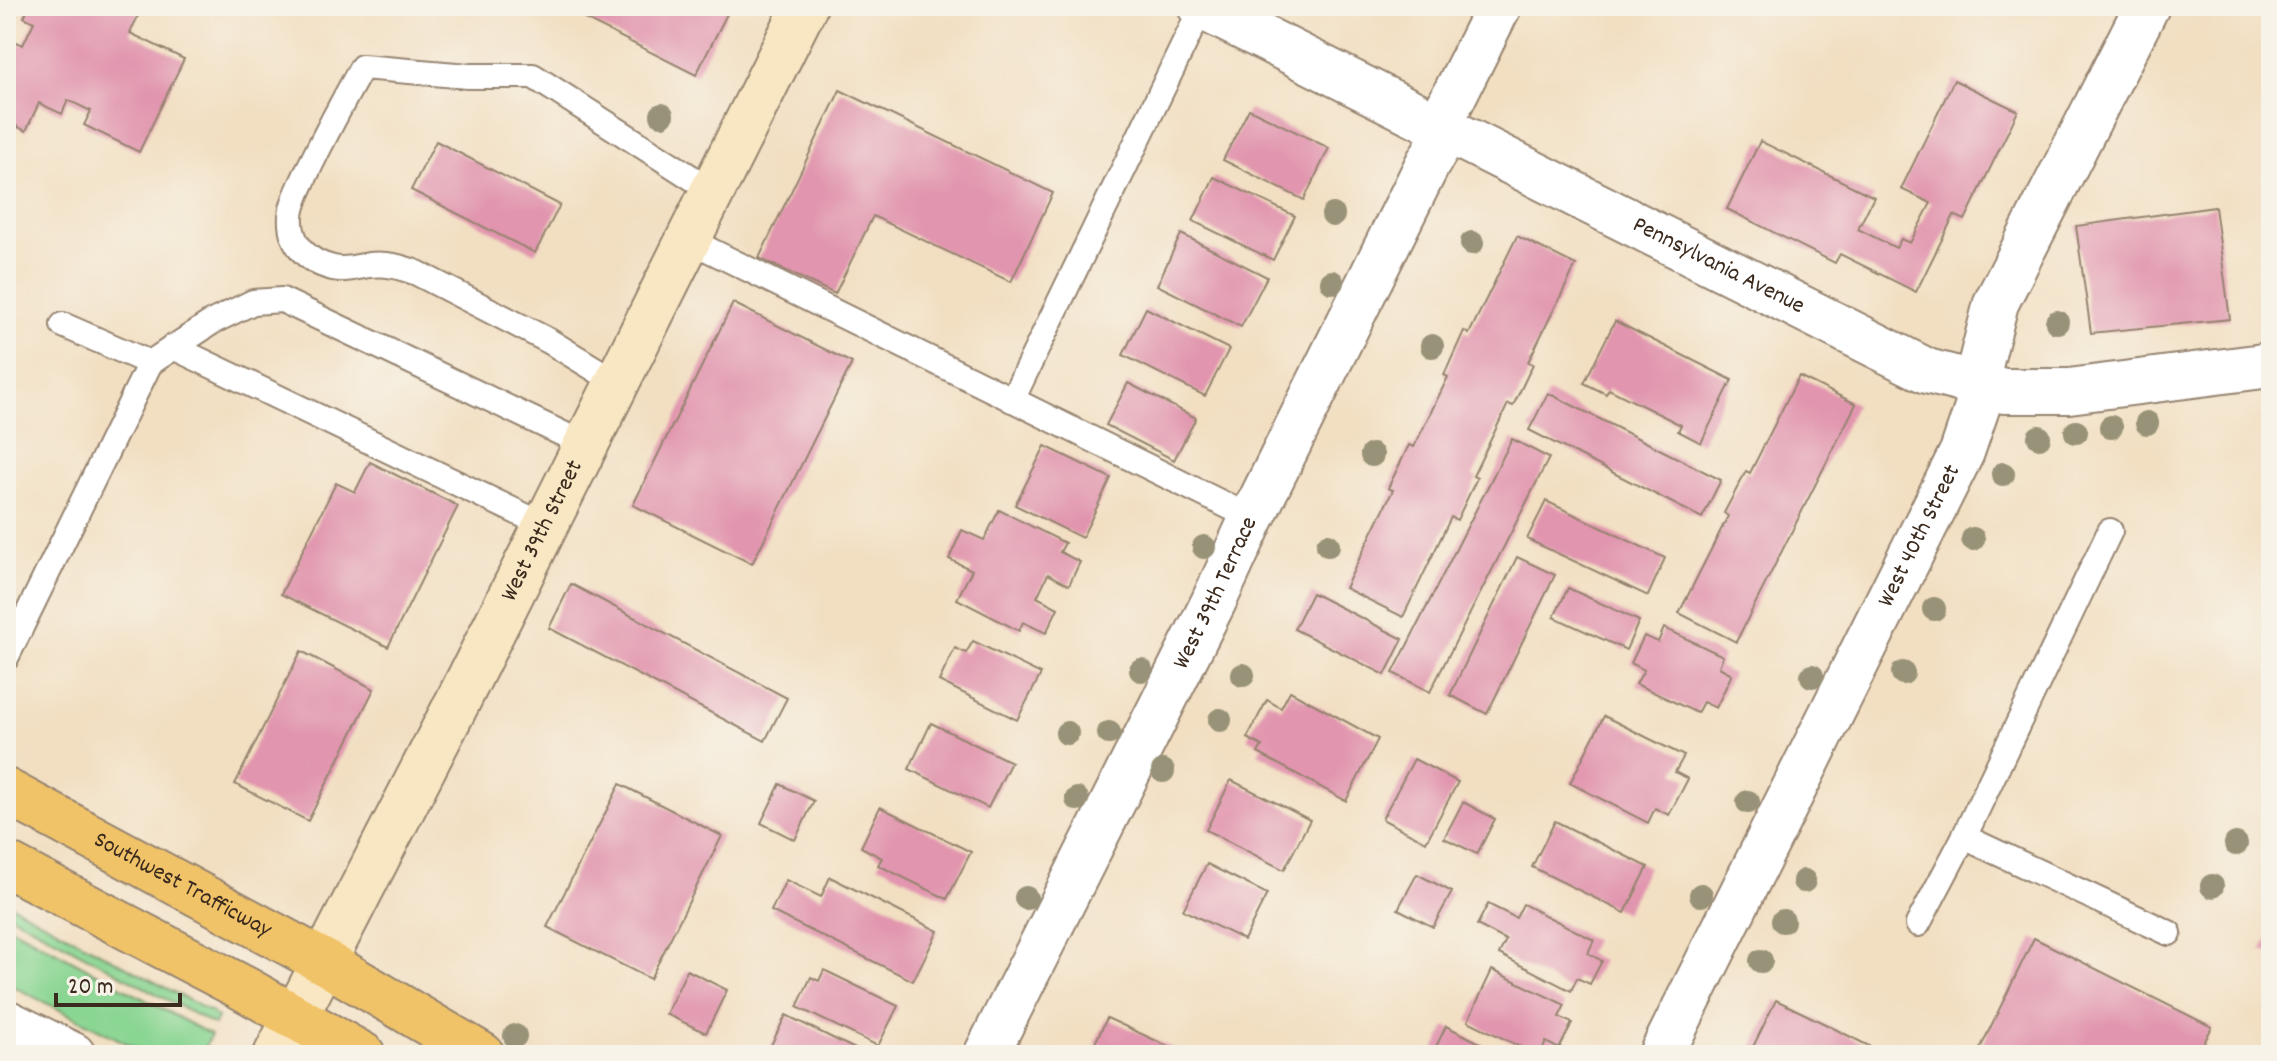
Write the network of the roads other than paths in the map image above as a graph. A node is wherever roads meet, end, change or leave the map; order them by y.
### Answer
1 (805, 6) edge
2 (1201, 6) edge
3 (1499, 6) edge
4 (2147, 6) edge
5 (1443, 129) junction
6 (714, 192) junction
7 (689, 240) junction
8 (63, 325) dead end
9 (173, 347) junction
10 (150, 363) junction
11 (2271, 365) edge
12 (1976, 382) junction
13 (618, 383) junction
14 (1012, 400) junction
15 (586, 445) junction
16 (1252, 518) junction
17 (546, 526) junction
18 (2110, 531) dead end
19 (6, 658) edge
20 (6, 791) edge
21 (1964, 837) junction
22 (6, 864) edge
23 (1918, 924) dead end
24 (2169, 933) dead end
25 (326, 963) junction
26 (297, 1017) junction
27 (6, 1022) edge
28 (73, 1055) edge
29 (276, 1055) edge
30 (363, 1055) edge
31 (482, 1055) edge
32 (986, 1055) edge
33 (1661, 1055) edge

1 - 6 main road, West 39th Street
2 - 5 street, Pennsylvania Avenue
2 - 14 lane
3 - 5 street, West 39th Terrace
4 - 12 street, West 40th Street
5 - 12 street, Pennsylvania Avenue
5 - 16 street, West 39th Terrace
6 - 7 main road, West 39th Street
6 - 13 lane
7 - 13 main road, West 39th Street
7 - 14 lane
8 - 10 lane
9 - 10 lane
9 - 15 lane
9 - 17 lane
10 - 19 lane
11 - 12 street, Pennsylvania Avenue
12 - 33 street, West 40th Street
13 - 15 main road, West 39th Street
14 - 16 lane
15 - 17 main road, West 39th Street
16 - 32 street, West 39th Terrace
17 - 25 main road, West 39th Street
18 - 21 lane
20 - 25 main road, Southwest Trafficway
21 - 23 lane
21 - 24 lane
22 - 26 main road
25 - 26 main road, West 39th Street
25 - 31 main road, Southwest Trafficway
26 - 29 main road, West 39th Street
26 - 30 main road
27 - 28 street

